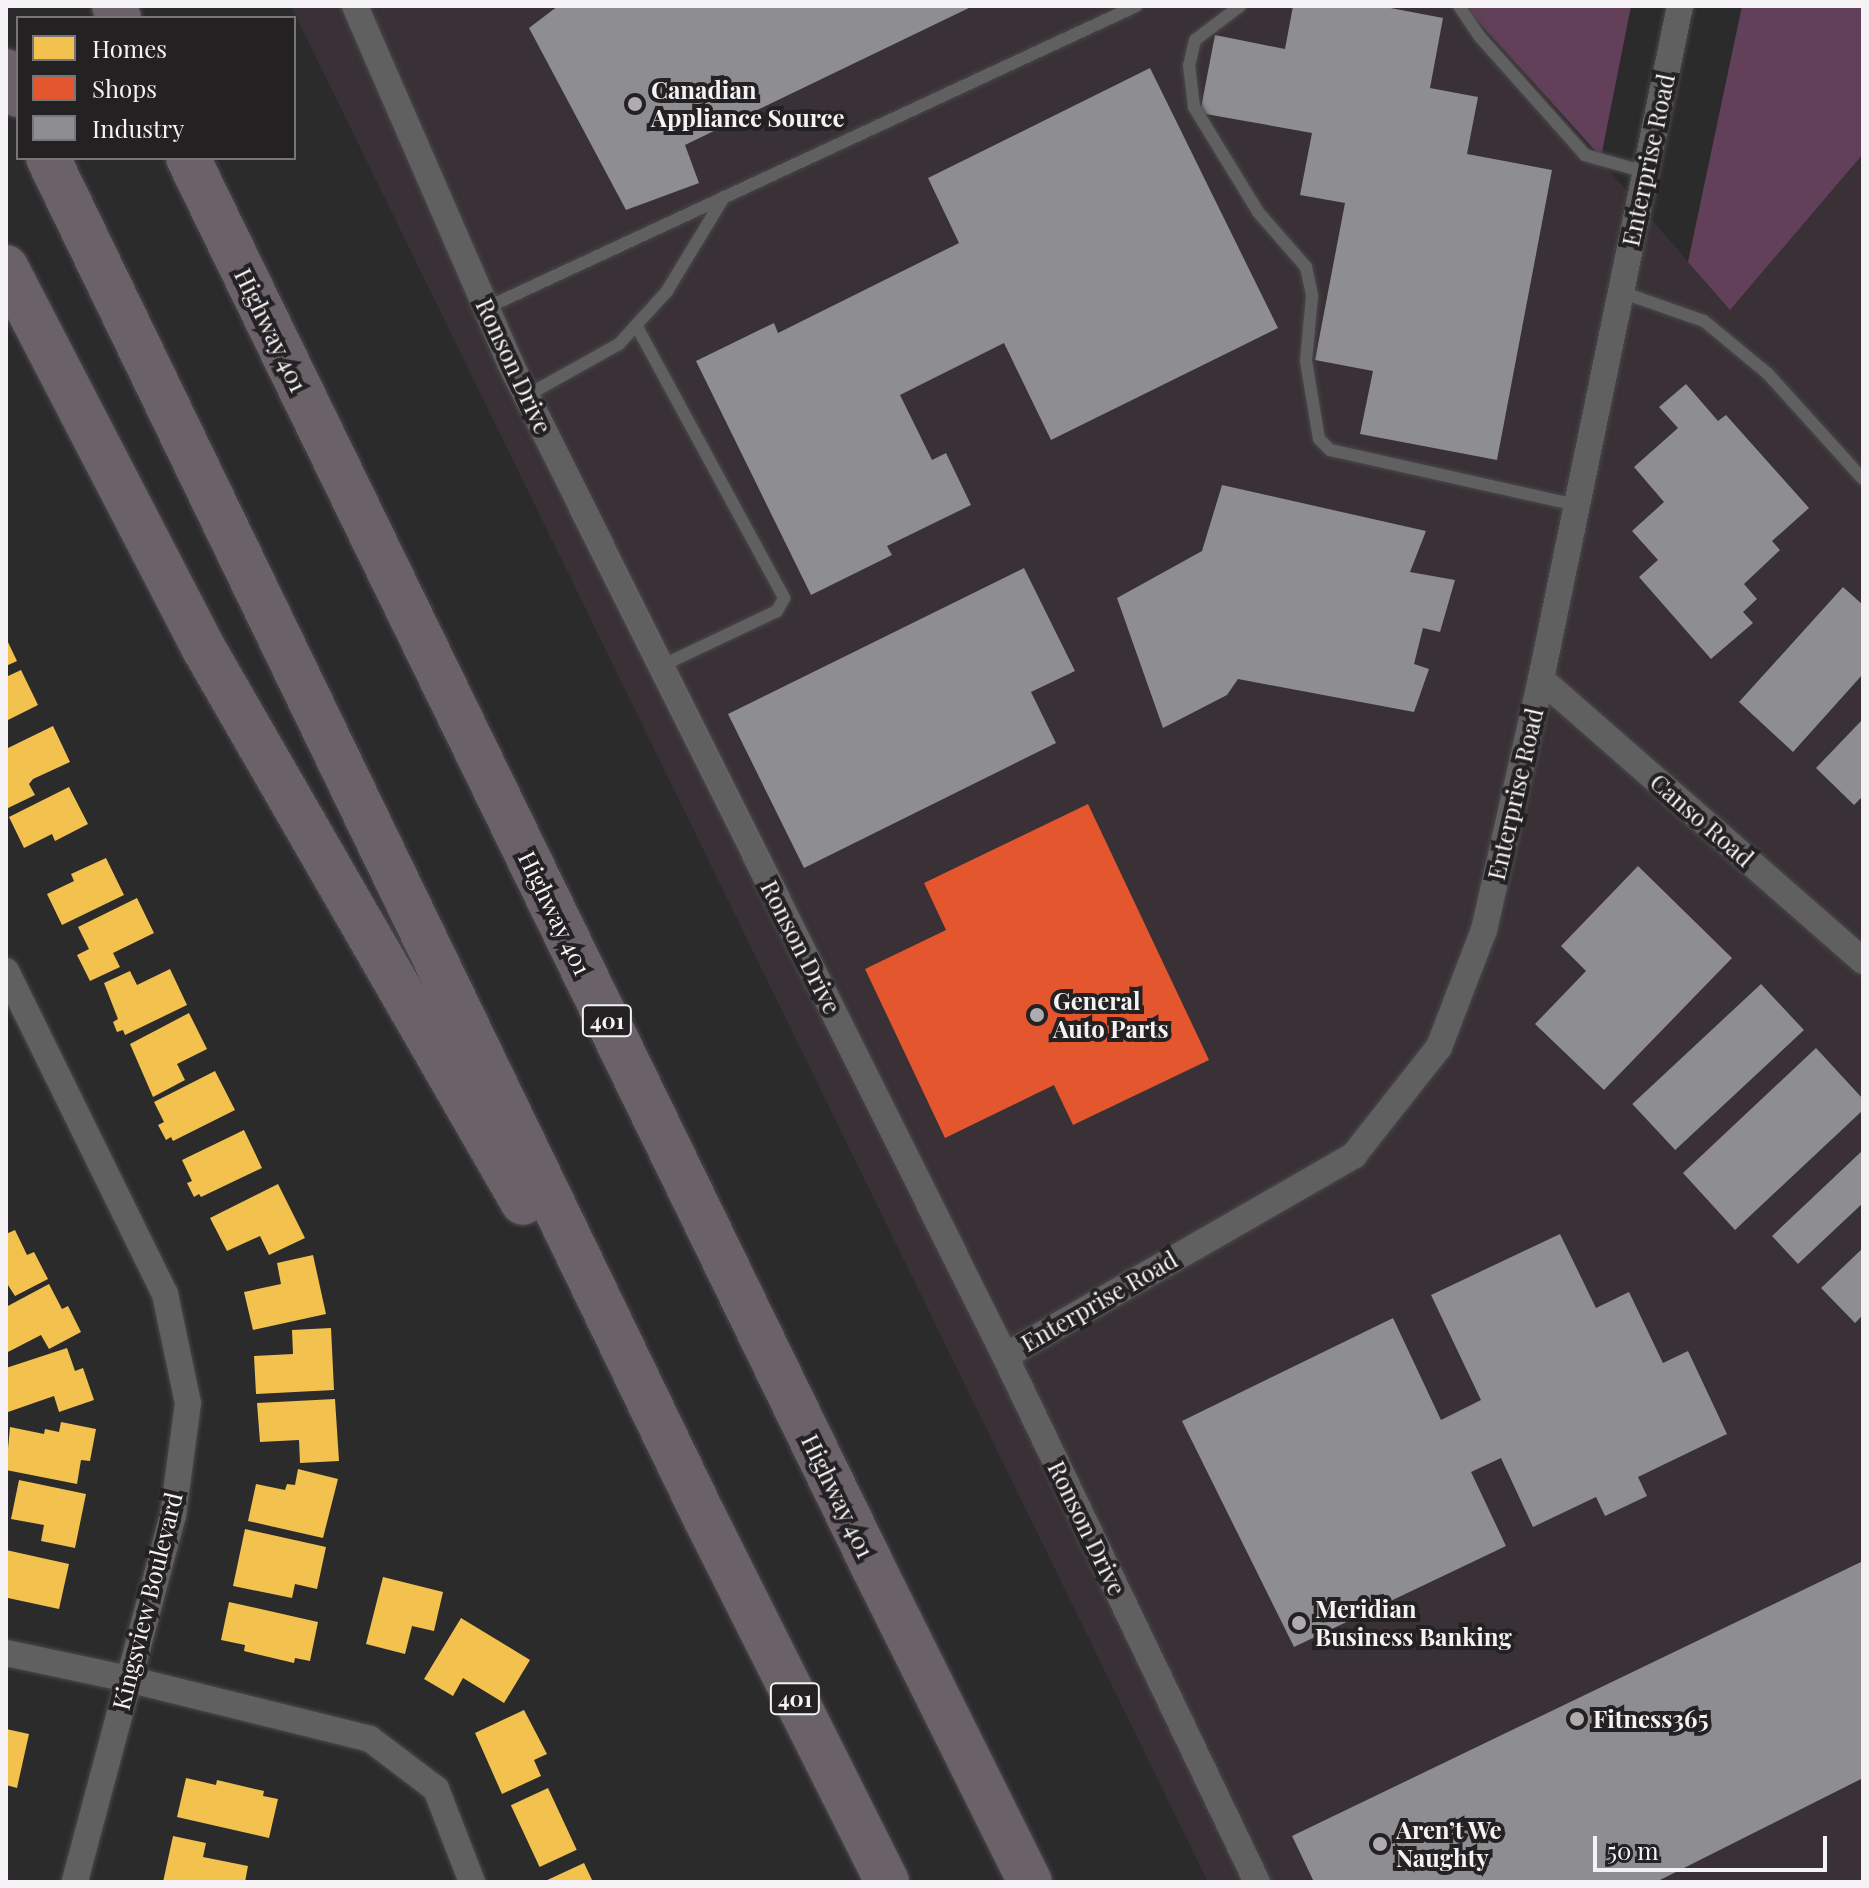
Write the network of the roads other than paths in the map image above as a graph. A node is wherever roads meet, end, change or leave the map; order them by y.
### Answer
1 (355, 6) edge
2 (1136, 6) edge
3 (1240, 6) edge
4 (1459, 6) edge
5 (1680, 6) edge
6 (6, 71) edge
7 (16, 91) edge
8 (49, 160) edge
9 (189, 160) edge
10 (1645, 172) junction
11 (724, 197) junction
12 (6, 267) edge
13 (1621, 292) junction
14 (486, 308) junction
15 (636, 325) junction
16 (526, 396) junction
17 (1863, 479) edge
18 (1577, 505) junction
19 (661, 666) junction
20 (1541, 679) junction
21 (1863, 961) edge
22 (6, 971) edge
23 (1005, 1356) junction
24 (704, 1516) junction
25 (6, 1653) edge
26 (128, 1679) junction
27 (75, 1882) edge
28 (472, 1882) edge
29 (887, 1882) edge
30 (1030, 1882) edge
31 (1257, 1882) edge

1 - 14 street, Ronson Drive
2 - 11 lane
3 - 18 lane
4 - 10 lane
5 - 10 street, Enterprise Road
6 - 7 highway
8 - 24 highway, 401
9 - 30 highway, Highway 401 / 401
10 - 13 street, Enterprise Road
11 - 14 lane
11 - 15 lane
12 - 24 highway
13 - 17 lane
13 - 18 street, Enterprise Road
14 - 16 street, Ronson Drive
15 - 16 lane
15 - 19 lane
16 - 19 street, Ronson Drive
18 - 20 street, Enterprise Road
19 - 23 street, Ronson Drive
20 - 21 street, Canso Road
20 - 23 street, Enterprise Road
22 - 26 street, Kingsview Boulevard
23 - 31 street, Ronson Drive
24 - 29 highway, 401
25 - 26 street
26 - 27 street, Kingsview Boulevard
26 - 28 street

